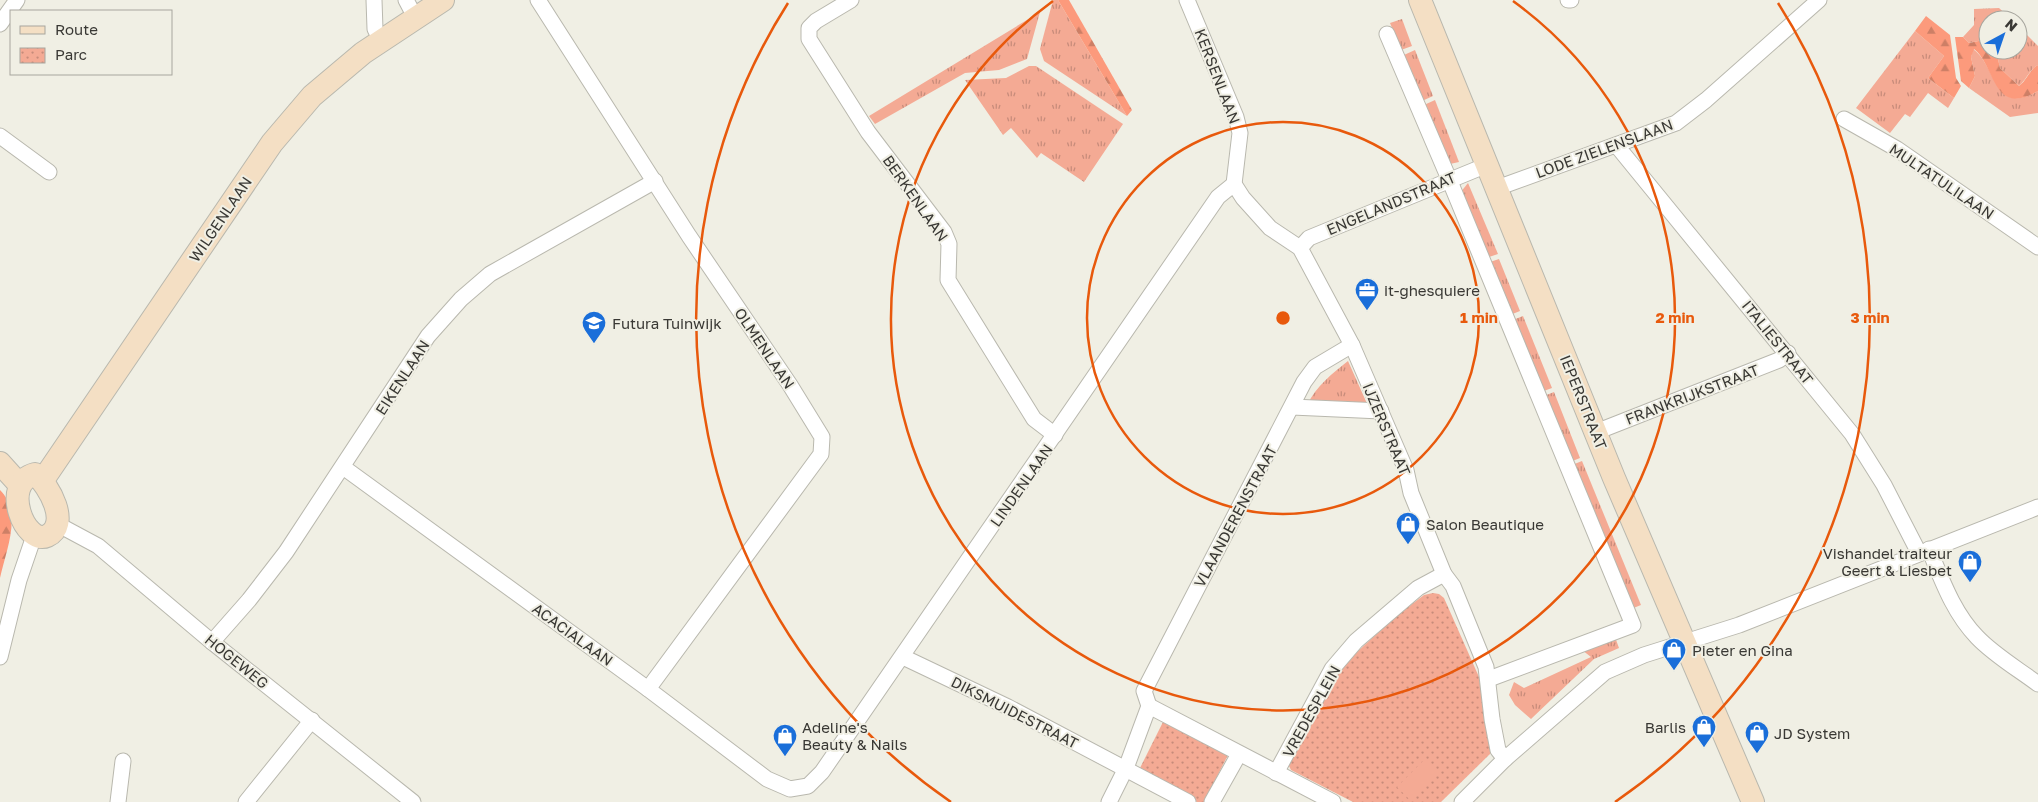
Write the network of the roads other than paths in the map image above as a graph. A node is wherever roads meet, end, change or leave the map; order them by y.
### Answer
1 (17, 0) edge
2 (374, 0) edge
3 (443, 0) edge
4 (538, 0) edge
5 (851, 0) edge
6 (1187, 0) edge
7 (1420, 0) edge
8 (1819, 0) edge
9 (411, 9) edge
10 (0, 24) edge
11 (1387, 34) dead end
12 (380, 40) junction
13 (1844, 119) dead end
14 (0, 136) edge
15 (1616, 146) junction
16 (1487, 164) junction
17 (49, 172) dead end
18 (1449, 178) junction
19 (656, 181) junction
20 (1234, 184) junction
21 (1497, 188) junction
22 (2038, 247) edge
23 (1300, 248) junction
24 (1352, 345) junction
25 (1788, 353) junction
26 (1292, 407) junction
27 (1381, 411) junction
28 (1596, 432) junction
29 (1055, 435) junction
30 (0, 463) edge
31 (343, 467) junction
32 (43, 480) junction
33 (18, 482) junction
34 (2038, 507) edge
35 (57, 524) junction
36 (34, 536) junction
37 (1924, 551) junction
38 (1444, 574) junction
39 (1686, 641) junction
40 (212, 642) junction
41 (0, 656) edge
42 (903, 656) junction
43 (1489, 679) junction
44 (2038, 684) edge
45 (648, 689) junction
46 (1149, 706) junction
47 (312, 720) junction
48 (1238, 754) junction
49 (1505, 759) junction
50 (122, 761) dead end
51 (1126, 768) junction
52 (1276, 773) junction
53 (808, 786) joint
54 (118, 802) edge
55 (246, 802) edge
56 (414, 802) edge
57 (1109, 802) edge
58 (1188, 802) edge
59 (1212, 802) edge
60 (1334, 802) edge
61 (1462, 802) edge
62 (1753, 802) edge

1 - 10 street
2 - 12 street
3 - 9 street, WILGENLAAN
4 - 19 street, OLMENLAAN
5 - 29 street, BERKENLAAN
6 - 20 street, KERSENLAAN
7 - 16 street, IEPERSTRAAT
8 - 15 street, LODE ZIELENSLAAN
9 - 12 street, WILGENLAAN
11 - 18 street
12 - 32 street, WILGENLAAN
13 - 22 street, MULTATULILAAN
14 - 17 street
15 - 21 street, LODE ZIELENSLAAN
15 - 25 street, ITALIESTRAAT
16 - 18 street, ENGELANDSTRAAT
16 - 21 street, IEPERSTRAAT
18 - 23 street, ENGELANDSTRAAT
18 - 43 street
19 - 31 street, EIKENLAAN
19 - 45 street, OLMENLAAN
20 - 23 street, IJZERSTRAAT
20 - 29 street, LINDENLAAN
21 - 28 street, IEPERSTRAAT
23 - 24 street, IJZERSTRAAT
24 - 26 street, VLAANDERENSTRAAT
24 - 27 street, IJZERSTRAAT
25 - 28 street, FRANKRIJKSTRAAT
25 - 37 street, ITALIESTRAAT
26 - 27 street
26 - 46 street, VLAANDERENSTRAAT
27 - 38 street, IJZERSTRAAT
28 - 39 street, IEPERSTRAAT
29 - 42 street, LINDENLAAN
30 - 33 street
31 - 40 street, EIKENLAAN
31 - 45 street, ACACIALAAN
32 - 33 street
32 - 35 street
33 - 36 street
34 - 37 street
35 - 36 street
35 - 40 street, HOGEWEG
36 - 41 street
37 - 39 street
37 - 44 street, ITALIESTRAAT
38 - 43 street, IJZERSTRAAT
38 - 52 street, VREDESPLEIN
39 - 49 street
39 - 62 street, IEPERSTRAAT
40 - 47 street, HOGEWEG
42 - 51 street, DIKSMUIDESTRAAT
42 - 53 street, LINDENLAAN
43 - 49 street, IJZERSTRAAT
45 - 53 street, ACACIALAAN
46 - 48 street
46 - 51 street
47 - 55 street
47 - 56 street, HOGEWEG
48 - 52 street
48 - 59 street
49 - 61 street
50 - 54 street
51 - 57 street
51 - 58 street, DIKSMUIDESTRAAT
52 - 60 street, VREDESPLEIN

